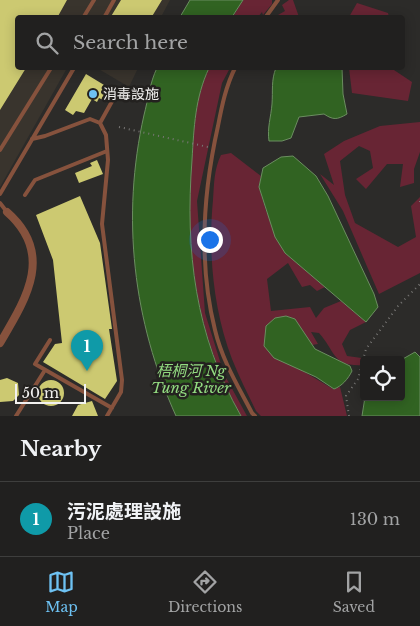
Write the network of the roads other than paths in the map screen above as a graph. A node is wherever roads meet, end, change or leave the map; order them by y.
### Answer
1 (94, 0) edge
2 (114, 0) edge
3 (277, 1) edge
4 (85, 15) edge
5 (106, 15) edge
6 (267, 15) edge
7 (51, 70) edge
8 (73, 70) edge
9 (234, 70) edge
10 (115, 96) dead end
11 (100, 123) junction
12 (32, 139) junction
13 (0, 150) edge
14 (107, 150) junction
15 (0, 194) edge
16 (25, 195) dead end
17 (0, 203) edge
18 (4, 211) edge
19 (50, 340) dead end
20 (0, 343) edge
21 (45, 370) junction
22 (112, 408) junction
23 (16, 416) edge
24 (107, 416) edge
25 (255, 416) edge

1 - 4 lane
2 - 5 lane
3 - 6 lane
7 - 13 lane
8 - 12 lane
9 - 25 lane
10 - 11 lane
11 - 12 lane
11 - 14 lane
12 - 15 lane
14 - 16 lane
14 - 22 lane
17 - 18 lane
18 - 20 street
19 - 21 lane
21 - 22 lane
21 - 23 lane
22 - 24 lane

